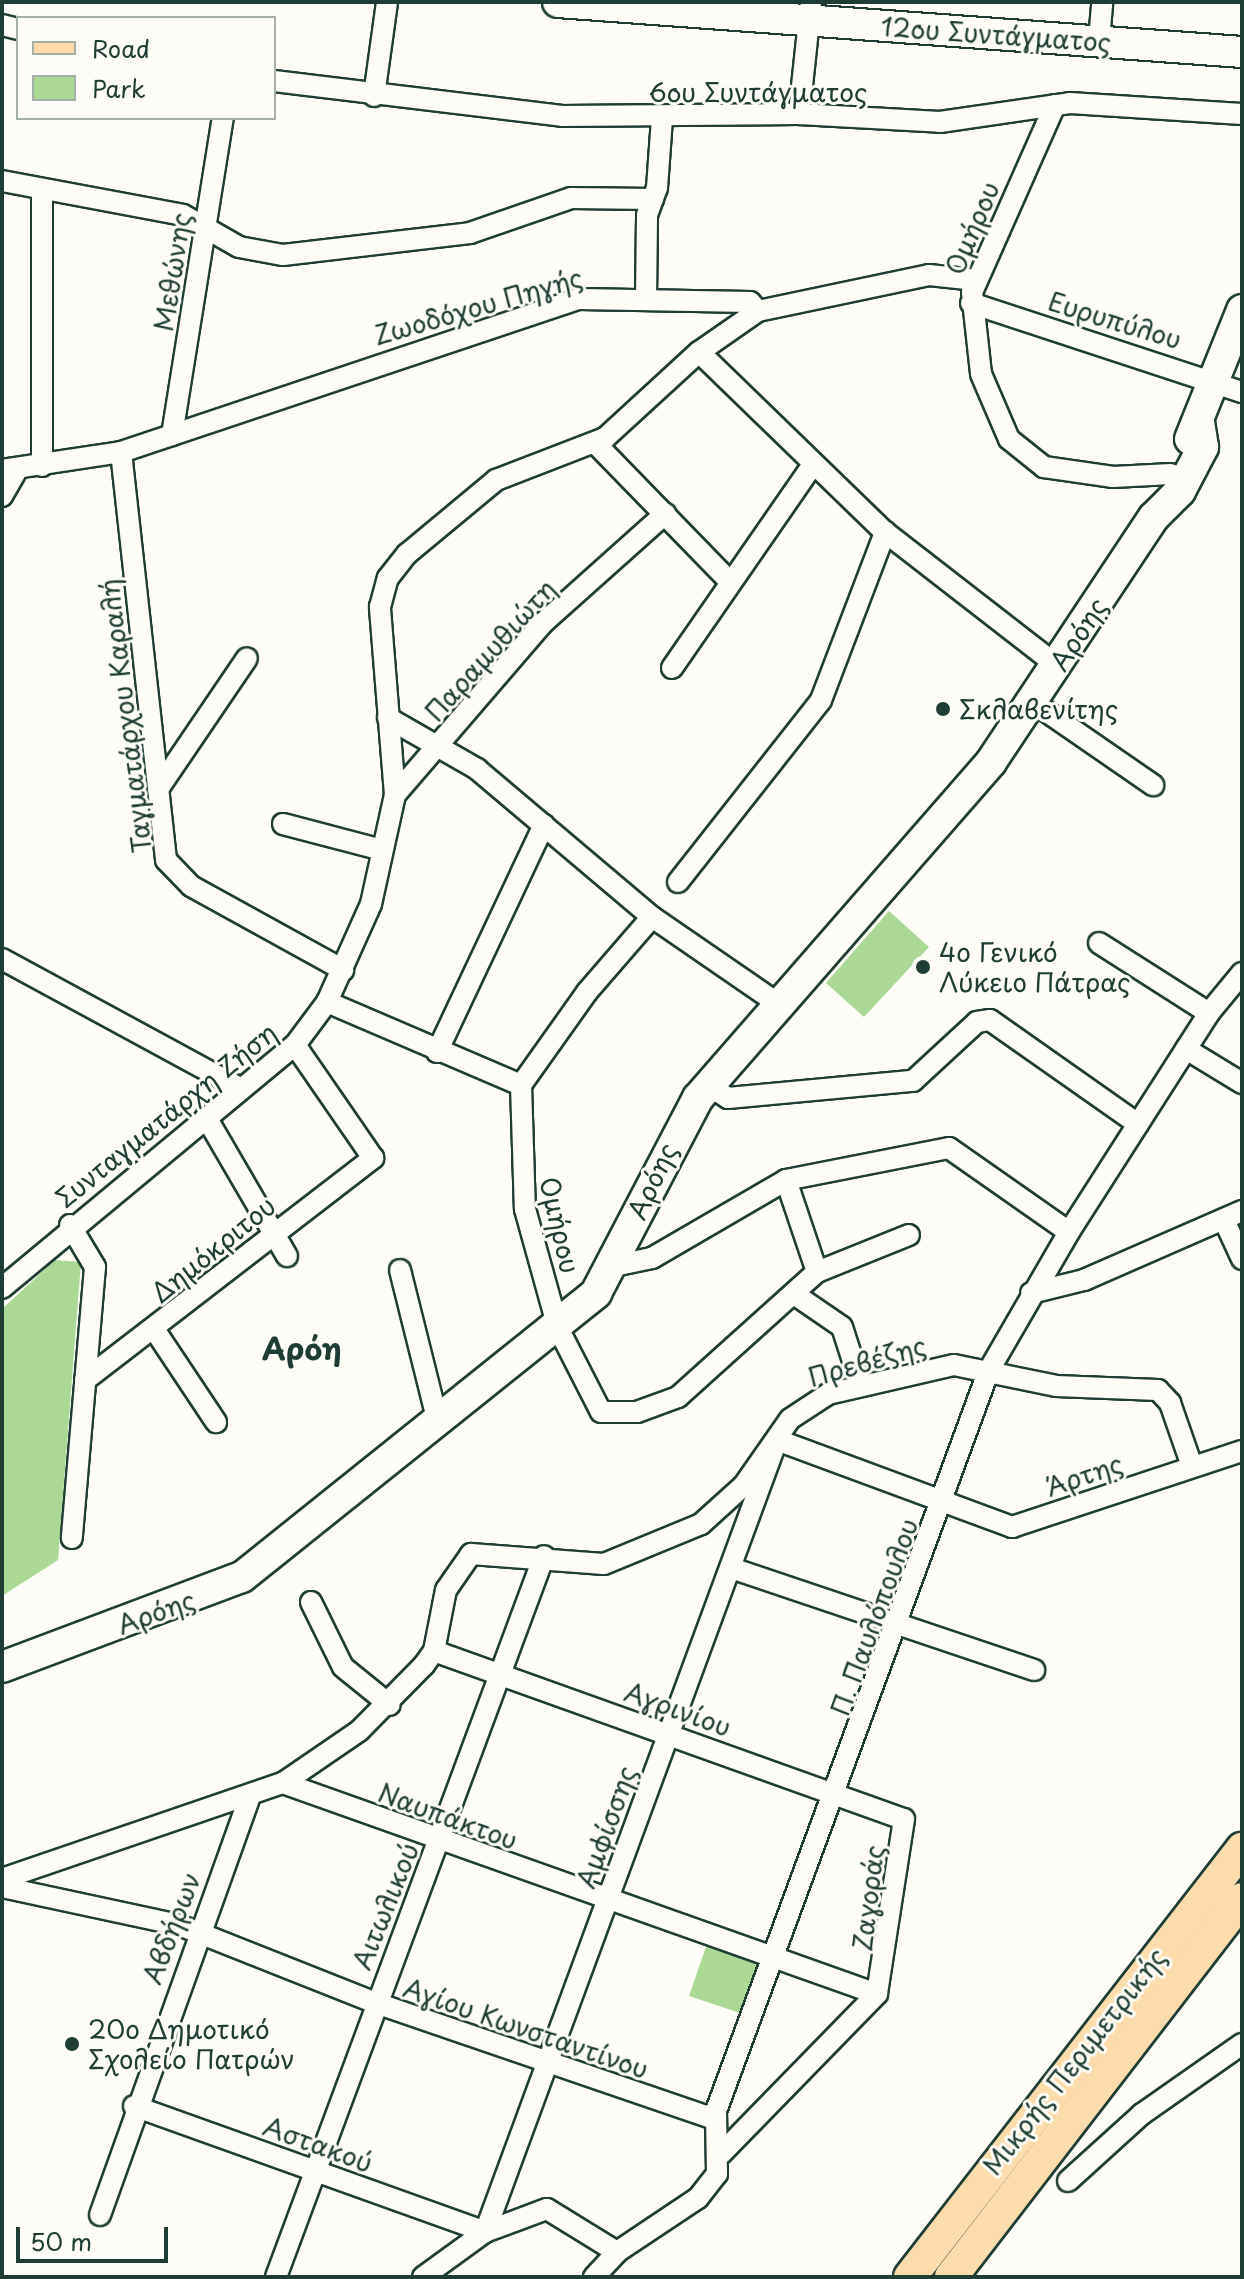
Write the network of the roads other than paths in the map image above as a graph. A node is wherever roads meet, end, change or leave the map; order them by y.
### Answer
1 (387, 2) edge
2 (558, 2) edge
3 (1102, 2) edge
4 (810, 12) edge
5 (1099, 40) junction
6 (1242, 52) edge
7 (276, 81) edge
8 (374, 96) junction
9 (1055, 105) junction
10 (799, 114) junction
11 (1242, 114) edge
12 (662, 118) junction
13 (223, 120) edge
14 (2, 181) edge
15 (42, 190) junction
16 (653, 199) junction
17 (206, 226) junction
18 (976, 280) junction
19 (646, 299) junction
20 (971, 303) junction
21 (1242, 310) edge
22 (758, 311) junction
23 (699, 352) junction
24 (1212, 377) junction
25 (1242, 392) edge
26 (1199, 423) junction
27 (172, 435) junction
28 (596, 444) junction
29 (121, 452) junction
30 (813, 464) junction
31 (42, 466) junction
32 (10, 469) edge
33 (1171, 474) junction
34 (2, 496) edge
35 (665, 514) junction
36 (1154, 517) junction
37 (885, 532) junction
38 (730, 582) junction
39 (247, 658) dead end
40 (1058, 666) junction
41 (672, 668) dead end
42 (1034, 703) junction
43 (388, 718) junction
44 (441, 745) junction
45 (1153, 785) dead end
46 (158, 789) junction
47 (395, 795) junction
48 (283, 824) dead end
49 (544, 825) junction
50 (382, 850) junction
51 (678, 882) dead end
52 (652, 917) junction
53 (1099, 943) dead end
54 (2, 959) edge
55 (343, 970) junction
56 (1242, 973) edge
57 (327, 1002) junction
58 (780, 1005) junction
59 (1209, 1013) junction
60 (295, 1045) junction
61 (1186, 1049) junction
62 (437, 1052) junction
63 (1242, 1083) edge
64 (521, 1085) junction
65 (708, 1085) junction
66 (241, 1089) junction
67 (206, 1117) junction
68 (1138, 1124) junction
69 (786, 1180) junction
70 (1233, 1215) edge
71 (70, 1225) junction
72 (272, 1232) junction
73 (1069, 1232) junction
74 (909, 1235) dead end
75 (287, 1256) dead end
76 (1242, 1259) edge
77 (614, 1266) junction
78 (400, 1270) dead end
79 (817, 1272) junction
80 (2, 1288) edge
81 (1031, 1293) junction
82 (794, 1294) junction
83 (558, 1328) junction
84 (154, 1329) junction
85 (989, 1370) junction
86 (85, 1380) junction
87 (861, 1386) junction
88 (216, 1422) dead end
89 (438, 1422) junction
90 (777, 1440) junction
91 (1242, 1451) edge
92 (1192, 1466) junction
93 (943, 1504) junction
94 (72, 1538) dead end
95 (544, 1556) junction
96 (731, 1568) junction
97 (311, 1602) dead end
98 (898, 1624) junction
99 (434, 1651) junction
100 (2, 1667) edge
101 (1034, 1670) dead end
102 (501, 1674) junction
103 (390, 1705) junction
104 (669, 1732) junction
105 (283, 1783) junction
106 (836, 1794) junction
107 (250, 1797) junction
108 (904, 1819) joint
109 (440, 1842) junction
110 (1242, 1849) edge
111 (2, 1879) edge
112 (2, 1887) edge
113 (607, 1899) junction
114 (1242, 1899) edge
115 (196, 1931) junction
116 (776, 1957) junction
117 (880, 1989) junction
118 (373, 2002) junction
119 (1242, 2044) edge
120 (544, 2064) junction
121 (134, 2106) junction
122 (715, 2119) junction
123 (721, 2154) junction
124 (312, 2170) junction
125 (1068, 2181) dead end
126 (100, 2215) dead end
127 (485, 2232) junction
128 (617, 2252) junction
129 (276, 2277) edge
130 (423, 2277) edge
131 (594, 2277) edge
132 (910, 2277) edge
133 (951, 2277) edge

1 - 8 street
2 - 4 street, 12ου Συντάγματος
3 - 5 street
4 - 5 street, 12ου Συντάγματος
4 - 10 street
5 - 6 street, 12ου Συντάγματος
7 - 8 street, 6ου Συντάγματος
8 - 12 street, 6ου Συντάγματος
9 - 10 street, 6ου Συντάγματος
9 - 11 street, 6ου Συντάγματος
9 - 18 street, Ομήρου
10 - 12 street, 6ου Συντάγματος
12 - 16 street
13 - 17 street, Μεθώνης
14 - 15 street
15 - 17 street
15 - 31 street
16 - 17 street
16 - 19 street
17 - 27 street, Μεθώνης
18 - 20 street, Ομήρου
18 - 22 street, Ζωοδόχου Πηγής
19 - 22 street, Ζωοδόχου Πηγής
19 - 27 street, Ζωοδόχου Πηγής
20 - 24 street, Ευρυπύλου
20 - 33 street, Ομήρου
21 - 24 street, Αρόης
22 - 23 street, Συνταγματάρχη Ζήση
23 - 28 street, Συνταγματάρχη Ζήση
23 - 30 street
24 - 25 street, Ευρυπύλου
24 - 26 street, Αρόης
26 - 33 street, Αρόης
26 - 36 street, Αρόης
27 - 29 street, Ζωοδόχου Πηγής
28 - 35 street
28 - 43 street, Συνταγματάρχη Ζήση
29 - 31 street, Ζωοδόχου Πηγής
29 - 46 street, Ταγματάρχου Καραλή
30 - 37 street
30 - 38 street
31 - 32 street, Ζωοδόχου Πηγής
32 - 34 street
33 - 36 street, Αρόης
35 - 38 street
35 - 44 street, Παραμυθιώτη
36 - 40 street, Αρόης
37 - 40 street
37 - 51 street
38 - 41 street
39 - 46 street
40 - 42 street, Αρόης
42 - 45 street
42 - 58 street, Αρόης
43 - 44 street
43 - 47 street, Συνταγματάρχη Ζήση
44 - 47 street, Παραμυθιώτη
44 - 49 street
46 - 55 street, Ταγματάρχου Καραλή
47 - 50 street, Συνταγματάρχη Ζήση
48 - 50 street
49 - 52 street
49 - 62 street
50 - 55 street, Συνταγματάρχη Ζήση
52 - 58 street
52 - 64 street
53 - 59 street
54 - 66 street
55 - 57 street, Συνταγματάρχη Ζήση
56 - 59 street, Π. Παυλόπουλου
57 - 60 street, Συνταγματάρχη Ζήση
57 - 62 street
58 - 65 street, Αρόης
59 - 61 street, Π. Παυλόπουλου
60 - 66 street, Συνταγματάρχη Ζήση
60 - 72 street, Δημόκριτου
61 - 63 street
61 - 68 street, Π. Παυλόπουλου
62 - 64 street
64 - 83 street, Ομήρου
65 - 68 street
65 - 77 street, Αρόης
66 - 67 street, Συνταγματάρχη Ζήση
67 - 71 street, Συνταγματάρχη Ζήση
67 - 72 street
68 - 73 street, Π. Παυλόπουλου
69 - 73 street
69 - 77 street
69 - 79 street
70 - 76 street
70 - 81 street
71 - 80 street, Συνταγματάρχη Ζήση
71 - 86 street
72 - 75 street
72 - 84 street, Δημόκριτου
73 - 81 street, Π. Παυλόπουλου
74 - 79 street
77 - 83 street, Αρόης
78 - 89 street
79 - 82 street, Ομήρου
81 - 85 street, Π. Παυλόπουλου
82 - 83 street, Ομήρου
82 - 87 street
83 - 89 street, Αρόης
84 - 86 street, Δημόκριτου
84 - 88 street
85 - 87 street, Πρεβέζης
85 - 92 street, Πρεβέζης
85 - 93 street, Π. Παυλόπουλου
86 - 94 street
87 - 90 street, Πρεβέζης
89 - 100 street, Αρόης
90 - 93 street, Άρτης
90 - 95 street, Πρεβέζης
90 - 96 street, Αμφίσσης
91 - 92 street, Άρτης
92 - 93 street, Άρτης
93 - 98 street, Π. Παυλόπουλου
95 - 99 street, Πρεβέζης
95 - 102 street, Αιτωλικού
96 - 98 street
96 - 104 street, Αμφίσσης
97 - 103 street
98 - 101 street
98 - 106 street, Π. Παυλόπουλου
99 - 102 street, Αγρινίου
99 - 103 street
102 - 104 street, Αγρινίου
102 - 109 street, Αιτωλικού
103 - 105 street
104 - 106 street, Αγρινίου
104 - 113 street, Αμφίσσης
105 - 107 street
105 - 109 street, Ναυπάκτου
106 - 108 street, Αγρινίου
106 - 116 street, Π. Παυλόπουλου
107 - 111 street
107 - 115 street, Αβδήρων
108 - 117 street, Ζαγοράς
109 - 113 street, Ναυπάκτου
109 - 118 street, Αιτωλικού
110 - 132 main road, Μικρής Περιμετρικής
112 - 115 street, Αγίου Κωνσταντίνου
113 - 116 street, Ναυπάκτου
113 - 120 street, Αμφίσσης
114 - 133 main road, Μικρής Περιμετρικής
115 - 118 street, Αγίου Κωνσταντίνου
115 - 121 street, Αβδήρων
116 - 117 street, Ναυπάκτου
116 - 122 street, Π. Παυλόπουλου
117 - 123 street
118 - 120 street, Αγίου Κωνσταντίνου
118 - 124 street, Αιτωλικού
119 - 125 street
120 - 122 street, Αγίου Κωνσταντίνου
120 - 127 street, Αμφίσσης
121 - 124 street, Αστακού
121 - 126 street, Αβδήρων
122 - 123 street
123 - 128 street
124 - 127 street, Αστακού
124 - 129 street, Αιτωλικού
127 - 128 street
127 - 130 street
128 - 131 street

